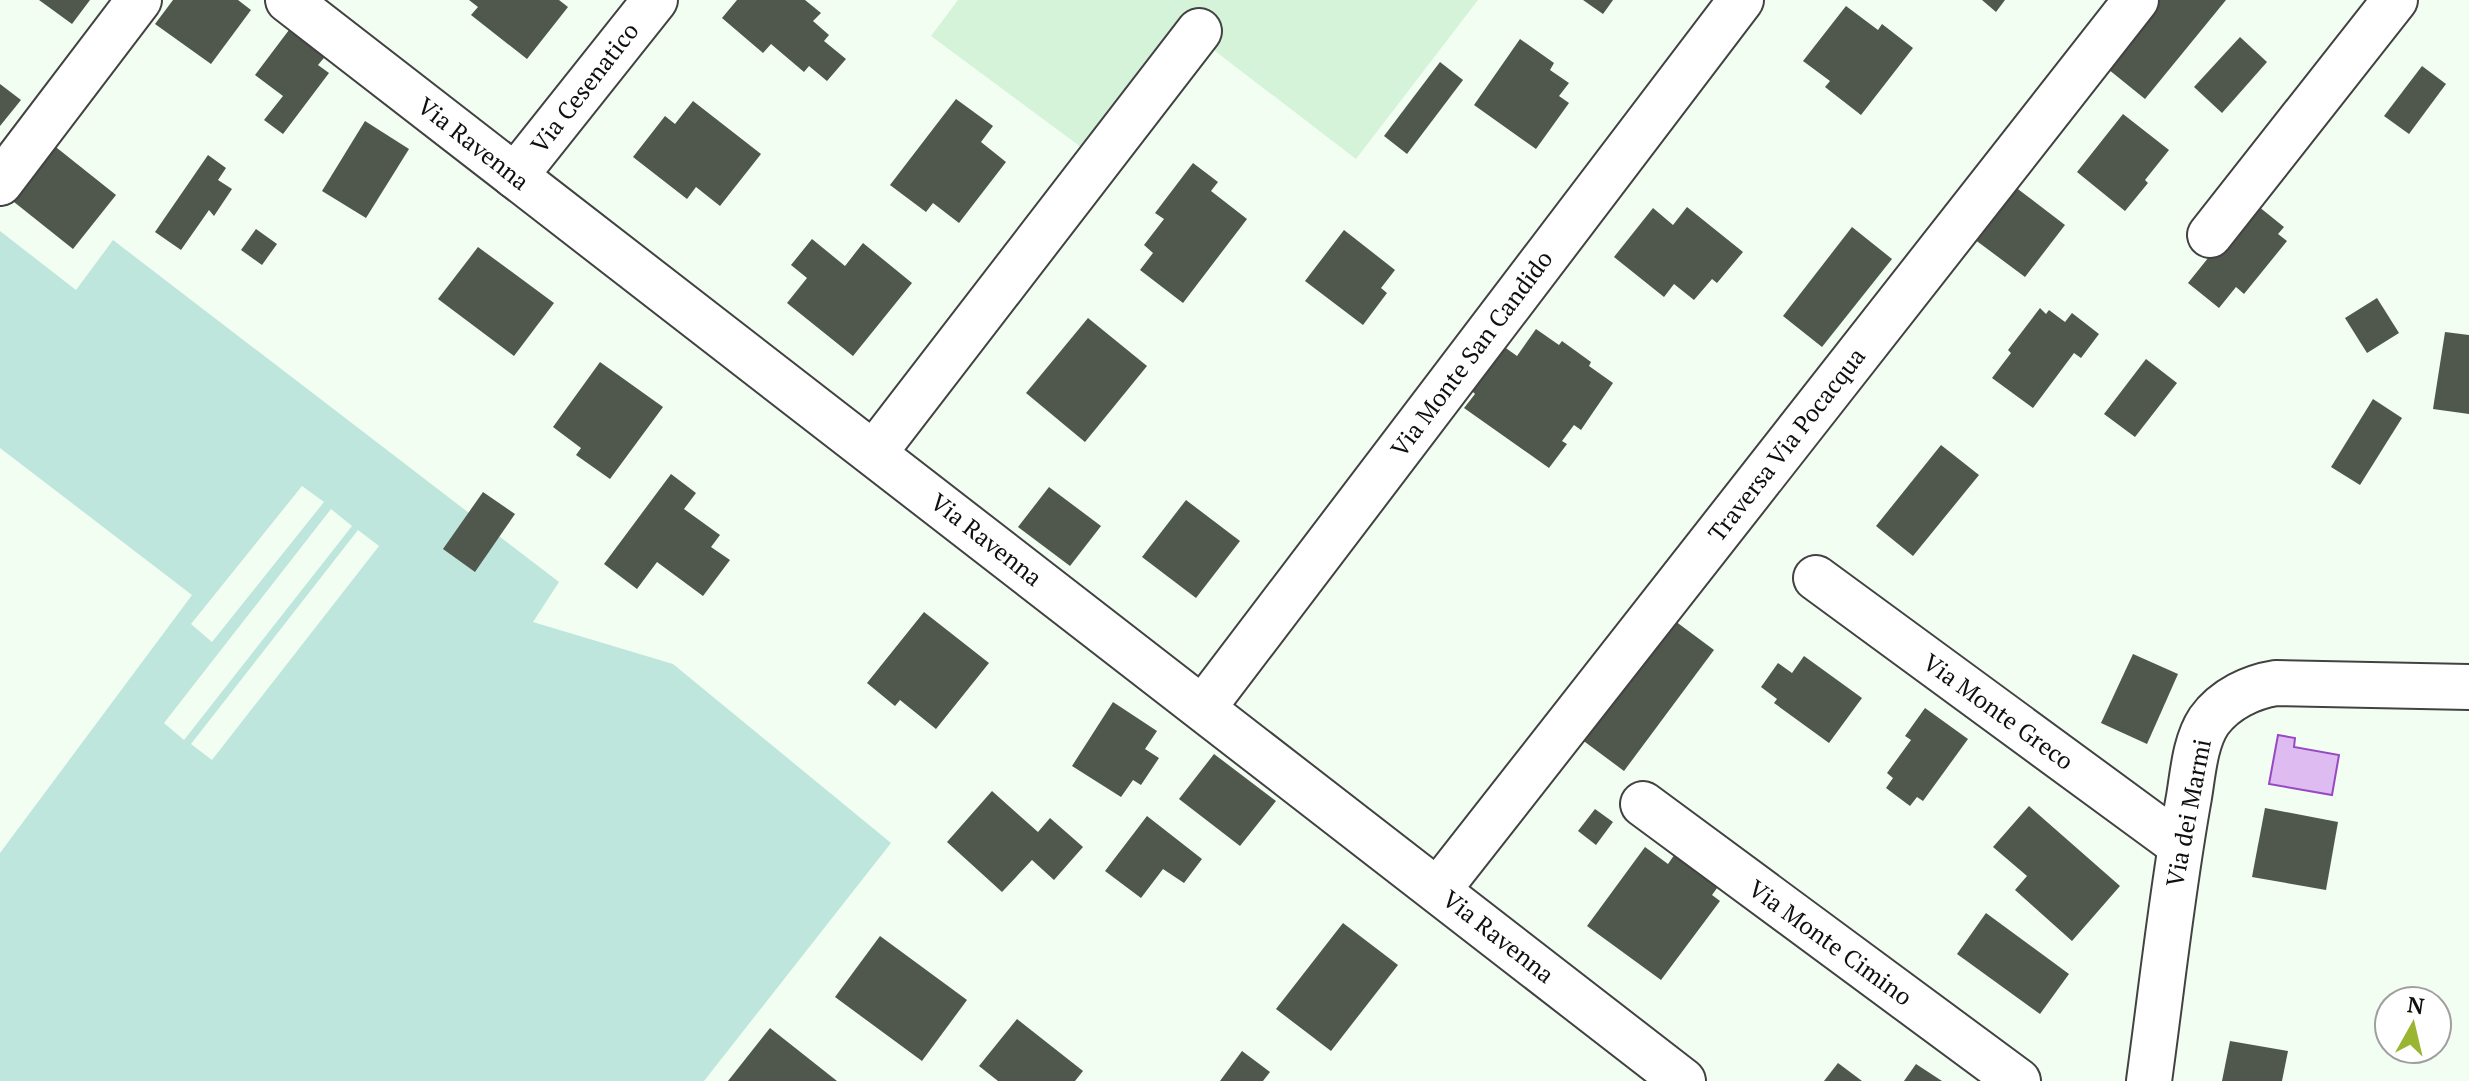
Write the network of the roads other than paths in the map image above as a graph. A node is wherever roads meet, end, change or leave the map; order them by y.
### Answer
1 (139, 0) edge
2 (655, 0) edge
3 (1741, 0) edge
4 (2136, 0) edge
5 (2395, 0) edge
6 (316, 8) edge
7 (1199, 31) dead end
8 (515, 176) junction
9 (0, 183) edge
10 (2210, 235) dead end
11 (874, 453) junction
12 (1816, 578) dead end
13 (2469, 687) edge
14 (1203, 708) junction
15 (1643, 804) dead end
16 (2180, 845) junction
17 (1438, 890) junction
18 (1683, 1081) edge
19 (2018, 1081) edge
20 (2149, 1081) edge

1 - 9 street
2 - 8 street, Via Cesenatico
3 - 14 street, Via Monte San Candido
4 - 17 street, Traversa Via Pocacqua
5 - 10 street
6 - 8 street, Via Ravenna
7 - 11 street
8 - 11 street, Via Ravenna
11 - 14 street, Via Ravenna
12 - 16 street, Via Monte Greco
13 - 16 street, Via dei Marmi
14 - 17 street, Via Ravenna
15 - 19 street, Via Monte Cimino
16 - 20 street, Via dei Marmi
17 - 18 street, Via Ravenna

